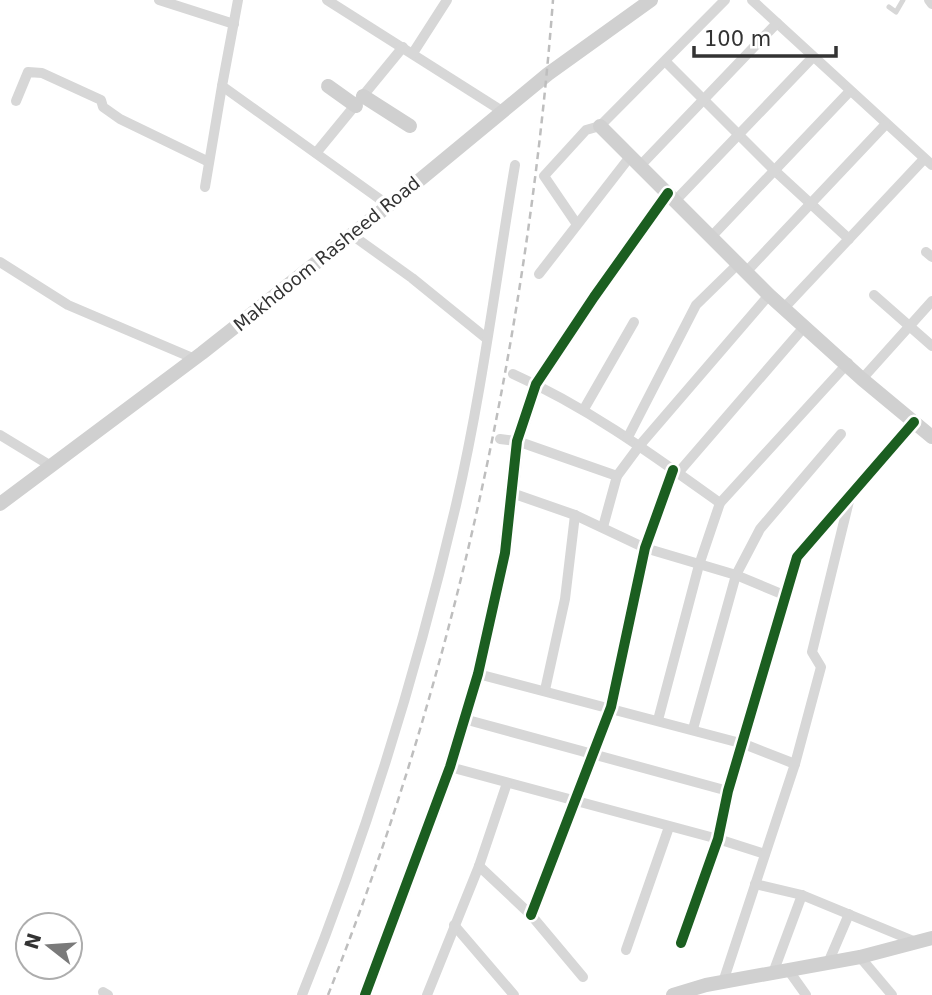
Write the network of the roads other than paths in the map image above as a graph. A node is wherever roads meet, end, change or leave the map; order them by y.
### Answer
1 (159, 0) edge
2 (238, 0) edge
3 (327, 0) edge
4 (349, 0) edge
5 (447, 0) edge
6 (651, 0) edge
7 (726, 0) edge
8 (752, 0) edge
9 (903, 0) edge
10 (889, 6) dead end
11 (343, 10) junction
12 (777, 23) junction
13 (234, 24) junction
14 (403, 47) junction
15 (413, 53) junction
16 (813, 57) junction
17 (666, 62) junction
18 (222, 86) junction
19 (328, 86) dead end
20 (850, 91) junction
21 (703, 100) junction
22 (16, 101) dead end
23 (360, 101) junction
24 (502, 111) junction
25 (885, 125) junction
26 (410, 126) dead end
27 (600, 126) junction
28 (739, 135) junction
29 (316, 153) junction
30 (209, 162) junction
31 (928, 162) edge
32 (634, 163) junction
33 (515, 165) dead end
34 (774, 170) junction
35 (205, 187) dead end
36 (672, 197) junction
37 (812, 204) junction
38 (388, 205) junction
39 (576, 223) junction
40 (352, 235) junction
41 (712, 236) junction
42 (849, 239) junction
43 (2, 267) edge
44 (743, 267) junction
45 (539, 274) dead end
46 (769, 295) junction
47 (874, 295) dead end
48 (932, 301) edge
49 (784, 308) junction
50 (634, 321) dead end
51 (804, 326) junction
52 (910, 327) junction
53 (486, 338) junction
54 (932, 346) edge
55 (195, 359) junction
56 (848, 363) junction
57 (513, 374) dead end
58 (862, 379) junction
59 (536, 384) junction
60 (584, 409) junction
61 (914, 422) junction
62 (841, 434) dead end
63 (0, 435) edge
64 (628, 437) junction
65 (932, 438) edge
66 (500, 439) dead end
67 (517, 441) junction
68 (640, 444) junction
69 (51, 466) junction
70 (676, 472) junction
71 (617, 477) junction
72 (509, 492) junction
73 (850, 498) junction
74 (720, 503) junction
75 (0, 504) edge
76 (575, 515) junction
77 (603, 527) junction
78 (646, 548) junction
79 (699, 565) junction
80 (736, 575) junction
81 (784, 595) junction
82 (478, 674) junction
83 (545, 690) junction
84 (611, 707) junction
85 (464, 719) junction
86 (658, 720) junction
87 (694, 729) junction
88 (744, 744) junction
89 (593, 755) junction
90 (795, 764) junction
91 (450, 767) junction
92 (507, 783) junction
93 (728, 791) junction
94 (577, 799) junction
95 (669, 827) junction
96 (718, 839) junction
97 (765, 854) junction
98 (479, 866) junction
99 (755, 884) junction
100 (802, 895) junction
101 (849, 914) junction
102 (531, 915) junction
103 (454, 925) junction
104 (932, 938) edge
105 (917, 942) junction
106 (681, 943) dead end
107 (626, 950) dead end
108 (860, 957) junction
109 (828, 963) junction
110 (789, 971) junction
111 (773, 973) junction
112 (583, 977) dead end
113 (723, 982) junction
114 (710, 990) edge
115 (302, 995) edge
116 (365, 995) edge
117 (427, 995) edge
118 (514, 995) edge
119 (673, 995) edge
120 (806, 995) edge
121 (892, 995) edge

1 - 13 street
2 - 13 street
3 - 11 street
4 - 11 street
5 - 15 street
6 - 24 street, Makhdoom Rasheed Road
7 - 17 street
8 - 12 street
9 - 10 lane
11 - 14 street
12 - 16 street
12 - 21 street
13 - 18 street
14 - 15 street
14 - 23 street
15 - 24 street
16 - 20 street
16 - 28 street
17 - 21 street
17 - 27 street
18 - 29 street
18 - 30 street
19 - 23 street
20 - 25 street
20 - 34 street
21 - 28 street
21 - 32 street
22 - 30 street
23 - 26 street
23 - 29 street
24 - 38 street, Makhdoom Rasheed Road
25 - 31 street
25 - 37 street
27 - 32 street
27 - 39 street
28 - 34 street
28 - 36 street
29 - 38 street
30 - 35 street
31 - 42 street
32 - 36 street
32 - 39 street
33 - 53 street
34 - 37 street
34 - 41 street
36 - 41 street
36 - 59 street
37 - 42 street
37 - 44 street
38 - 40 street, Makhdoom Rasheed Road
39 - 45 street
40 - 53 street
40 - 55 street, Makhdoom Rasheed Road
41 - 44 street
42 - 49 street
43 - 55 street
44 - 46 street
44 - 64 street
46 - 49 street
46 - 68 street
47 - 52 street
48 - 52 street
49 - 51 street
50 - 60 street
51 - 56 street
51 - 70 street
52 - 54 street
52 - 58 street
53 - 115 street
55 - 69 street, Makhdoom Rasheed Road
56 - 58 street
56 - 74 street
57 - 59 street
58 - 61 street
59 - 60 street
59 - 67 street
60 - 64 street
61 - 65 street
61 - 73 street
62 - 80 street
63 - 69 street
64 - 68 street
66 - 67 street
67 - 71 street
67 - 72 street
68 - 70 street
68 - 71 street
69 - 75 street, Makhdoom Rasheed Road
70 - 74 street
70 - 78 street
71 - 77 street
72 - 76 street
72 - 82 street
73 - 81 street
73 - 90 street
74 - 79 street
76 - 77 street
76 - 83 street
77 - 78 street
78 - 79 street
78 - 84 street
79 - 80 street
79 - 86 street
80 - 81 street
80 - 87 street
81 - 88 street
82 - 83 street
82 - 85 street
83 - 84 street
84 - 86 street
84 - 89 street
85 - 89 street
85 - 91 street
86 - 87 street
87 - 88 street
88 - 90 street
88 - 93 street
89 - 93 street
89 - 94 street
90 - 97 street
91 - 92 street
91 - 116 street
92 - 94 street
92 - 98 street
93 - 96 street
94 - 95 street
94 - 102 street
95 - 96 street
95 - 107 street
96 - 97 street
96 - 106 street
97 - 99 street
98 - 102 street
98 - 103 street
99 - 100 street
99 - 113 street
100 - 101 street
100 - 111 street
101 - 105 street
101 - 109 street
102 - 112 street
103 - 117 street
103 - 118 street
104 - 105 street
105 - 108 street
108 - 109 street
108 - 121 street
109 - 110 street
110 - 111 street
110 - 120 street
111 - 113 street
113 - 114 street
114 - 119 street

